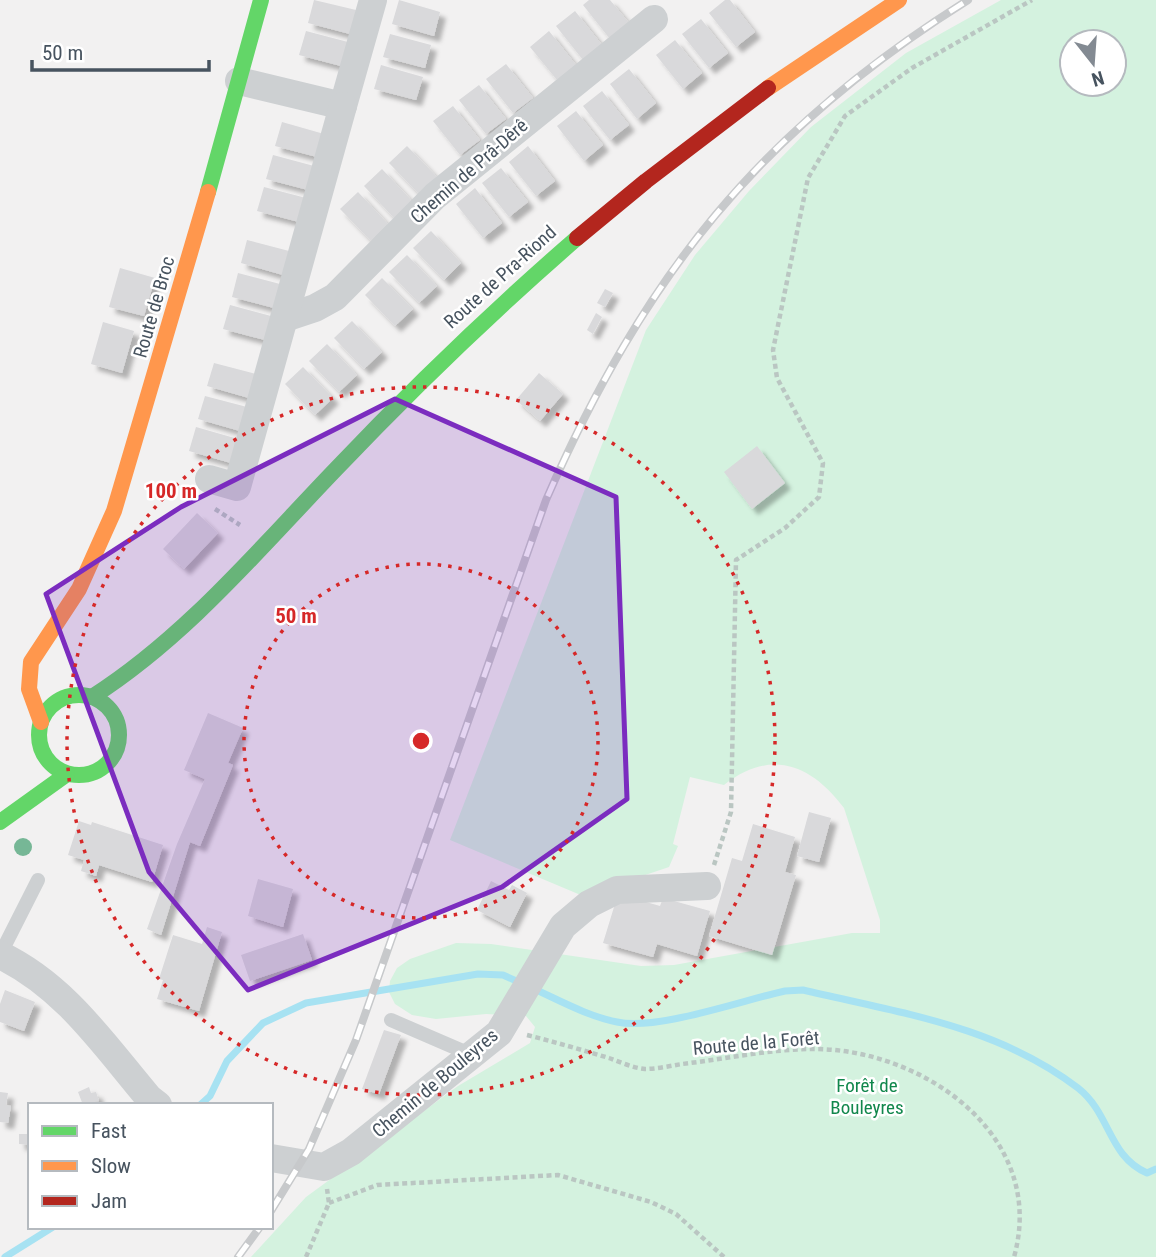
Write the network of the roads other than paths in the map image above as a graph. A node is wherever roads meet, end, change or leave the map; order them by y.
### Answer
1 (261, 0) edge
2 (373, 0) edge
3 (899, 0) edge
4 (654, 19) dead end
5 (239, 81) junction
6 (343, 106) junction
7 (285, 318) junction
8 (209, 479) dead end
9 (63, 617) junction
10 (174, 637) junction
11 (56, 654) dead end
12 (61, 676) dead end
13 (146, 679) dead end
14 (85, 695) junction
15 (126, 711) dead end
16 (40, 722) junction
17 (119, 728) junction
18 (40, 745) junction
19 (29, 766) dead end
20 (67, 774) junction
21 (10, 792) dead end
22 (0, 813) edge
23 (0, 822) edge
24 (38, 880) dead end
25 (708, 886) road end
26 (0, 955) edge
27 (391, 1020) dead end
28 (472, 1055) junction
29 (155, 1103) edge
30 (273, 1158) edge

1 - 5 main road, Route de Broc
2 - 6 street
3 - 10 main road, Route de Pra-Riond
4 - 7 street, Chemin de Prâ-Dêrê
5 - 6 street
5 - 9 main road, Route de Broc
6 - 7 street
7 - 8 street
9 - 11 main road, Route de Broc
9 - 16 main road, Route de Broc
10 - 13 main road, Route de Pra-Riond
10 - 14 main road, Route de Pra-Riond
12 - 14 main road
14 - 16 main road, Route de Pra-Riond
14 - 17 main road
15 - 17 main road
16 - 18 main road
17 - 20 main road
18 - 19 main road
18 - 20 main road
20 - 23 main road
21 - 22 main road
24 - 26 lane
25 - 28 street, Chemin de Bouleyres
26 - 29 street
27 - 28 lane
28 - 30 street, Chemin de Bouleyres

